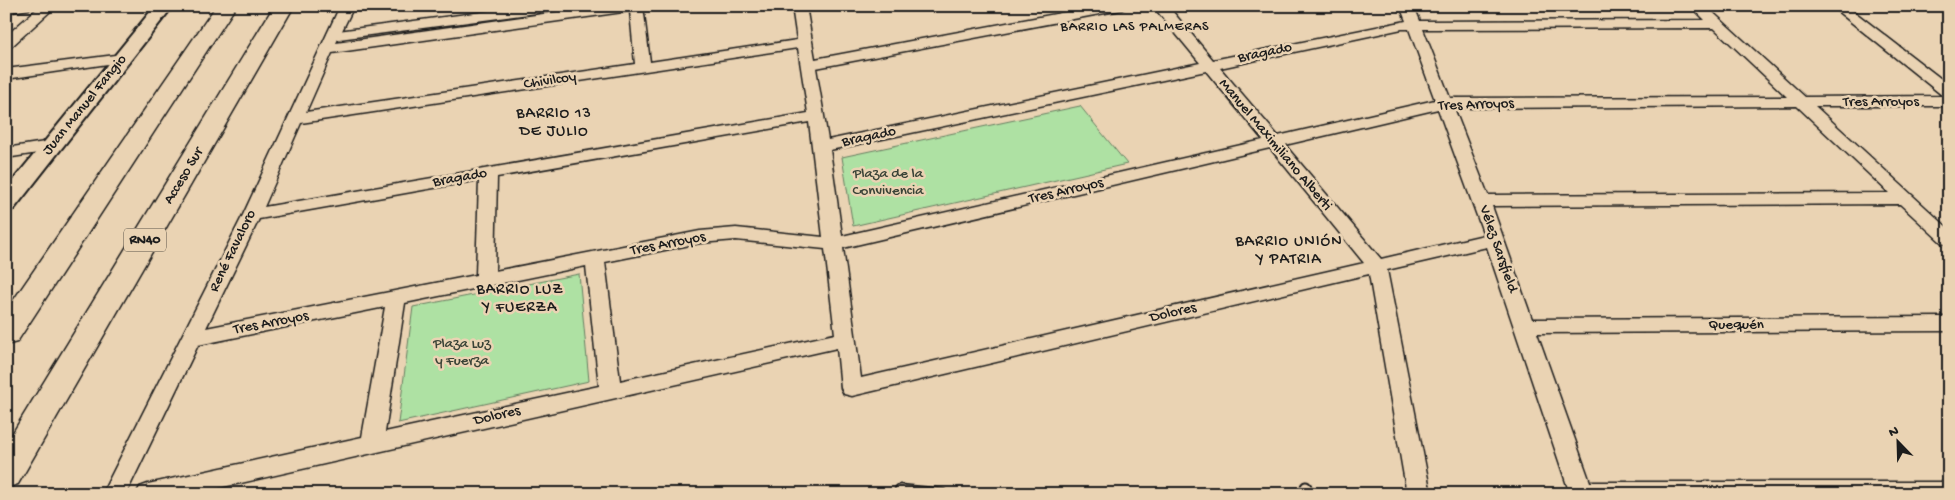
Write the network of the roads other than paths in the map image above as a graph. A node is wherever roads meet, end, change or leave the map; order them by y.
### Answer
1 (24, 6) edge
2 (49, 6) edge
3 (164, 6) edge
4 (226, 6) edge
5 (347, 6) edge
6 (536, 6) edge
7 (632, 6) edge
8 (636, 6) edge
9 (799, 6) edge
10 (1121, 6) edge
11 (1160, 6) edge
12 (1407, 6) edge
13 (1698, 6) edge
14 (1838, 6) edge
15 (284, 7) edge
16 (6, 9) edge
17 (1413, 24) junction
18 (1717, 24) junction
19 (328, 42) junction
20 (805, 43) junction
21 (6, 44) edge
22 (123, 58) junction
23 (809, 65) junction
24 (1208, 65) junction
25 (643, 67) junction
26 (6, 74) edge
27 (1949, 92) edge
28 (1949, 101) edge
29 (1801, 102) junction
30 (1443, 103) junction
31 (816, 116) junction
32 (294, 120) junction
33 (1274, 143) junction
34 (51, 146) junction
35 (821, 147) junction
36 (6, 153) edge
37 (488, 174) junction
38 (1904, 198) junction
39 (1482, 201) junction
40 (6, 204) edge
41 (252, 215) junction
42 (1494, 239) junction
43 (1949, 239) edge
44 (834, 244) junction
45 (595, 258) junction
46 (1377, 266) junction
47 (485, 280) junction
48 (396, 298) junction
49 (1949, 324) edge
50 (1524, 326) junction
51 (6, 334) edge
52 (190, 339) junction
53 (845, 339) junction
54 (852, 388) joint
55 (610, 391) junction
56 (372, 444) junction
57 (6, 474) edge
58 (900, 490) dead end
59 (1949, 492) edge
60 (1581, 493) edge
61 (114, 494) edge
62 (148, 494) edge
63 (942, 494) edge
64 (1419, 494) edge

1 - 16 street
2 - 21 street
3 - 22 street, Juan Manuel Fangio
4 - 51 highway
5 - 19 street, René Favaloro
6 - 19 lane
7 - 19 street
8 - 25 street
9 - 20 street
10 - 23 street
11 - 24 street, Manuel Maximiliano Alberti
12 - 17 street, Vélez Sarsfield
13 - 18 street
14 - 27 street
15 - 57 highway, Acceso Sur / RN40
17 - 18 street, Bragado
17 - 24 street, Bragado
17 - 30 street, Vélez Sarsfield
18 - 29 street
19 - 32 street, René Favaloro
20 - 23 street
20 - 25 street, Chivilcoy
22 - 26 street
22 - 34 street, Juan Manuel Fangio
23 - 31 street
24 - 33 street, Manuel Maximiliano Alberti
24 - 35 street, Bragado
25 - 32 street, Chivilcoy
28 - 29 street, Tres Arroyos
29 - 30 street, Tres Arroyos
29 - 38 street
30 - 33 street, Tres Arroyos
30 - 39 street, Vélez Sarsfield
31 - 35 street
31 - 37 street, Bragado
32 - 41 street, René Favaloro
33 - 44 street, Tres Arroyos
33 - 46 street, Manuel Maximiliano Alberti
34 - 36 street
34 - 40 street, Juan Manuel Fangio
35 - 44 street
37 - 41 street, Bragado
37 - 47 street
38 - 39 street
38 - 43 street
39 - 42 street, Vélez Sarsfield
41 - 52 street, René Favaloro
42 - 46 street, Dolores
42 - 50 street, Vélez Sarsfield
44 - 45 street, Tres Arroyos
44 - 53 street
45 - 47 street, Tres Arroyos
45 - 55 street
46 - 54 street, Dolores
46 - 64 street, Manuel Maximiliano Alberti
47 - 48 street, Tres Arroyos
48 - 52 street, Tres Arroyos
48 - 56 street
49 - 50 street, Quequén
50 - 60 street, Vélez Sarsfield
52 - 61 street, René Favaloro
53 - 54 street
53 - 55 street, Dolores
55 - 56 street, Dolores
56 - 62 street, Dolores
58 - 63 lane
59 - 60 street

